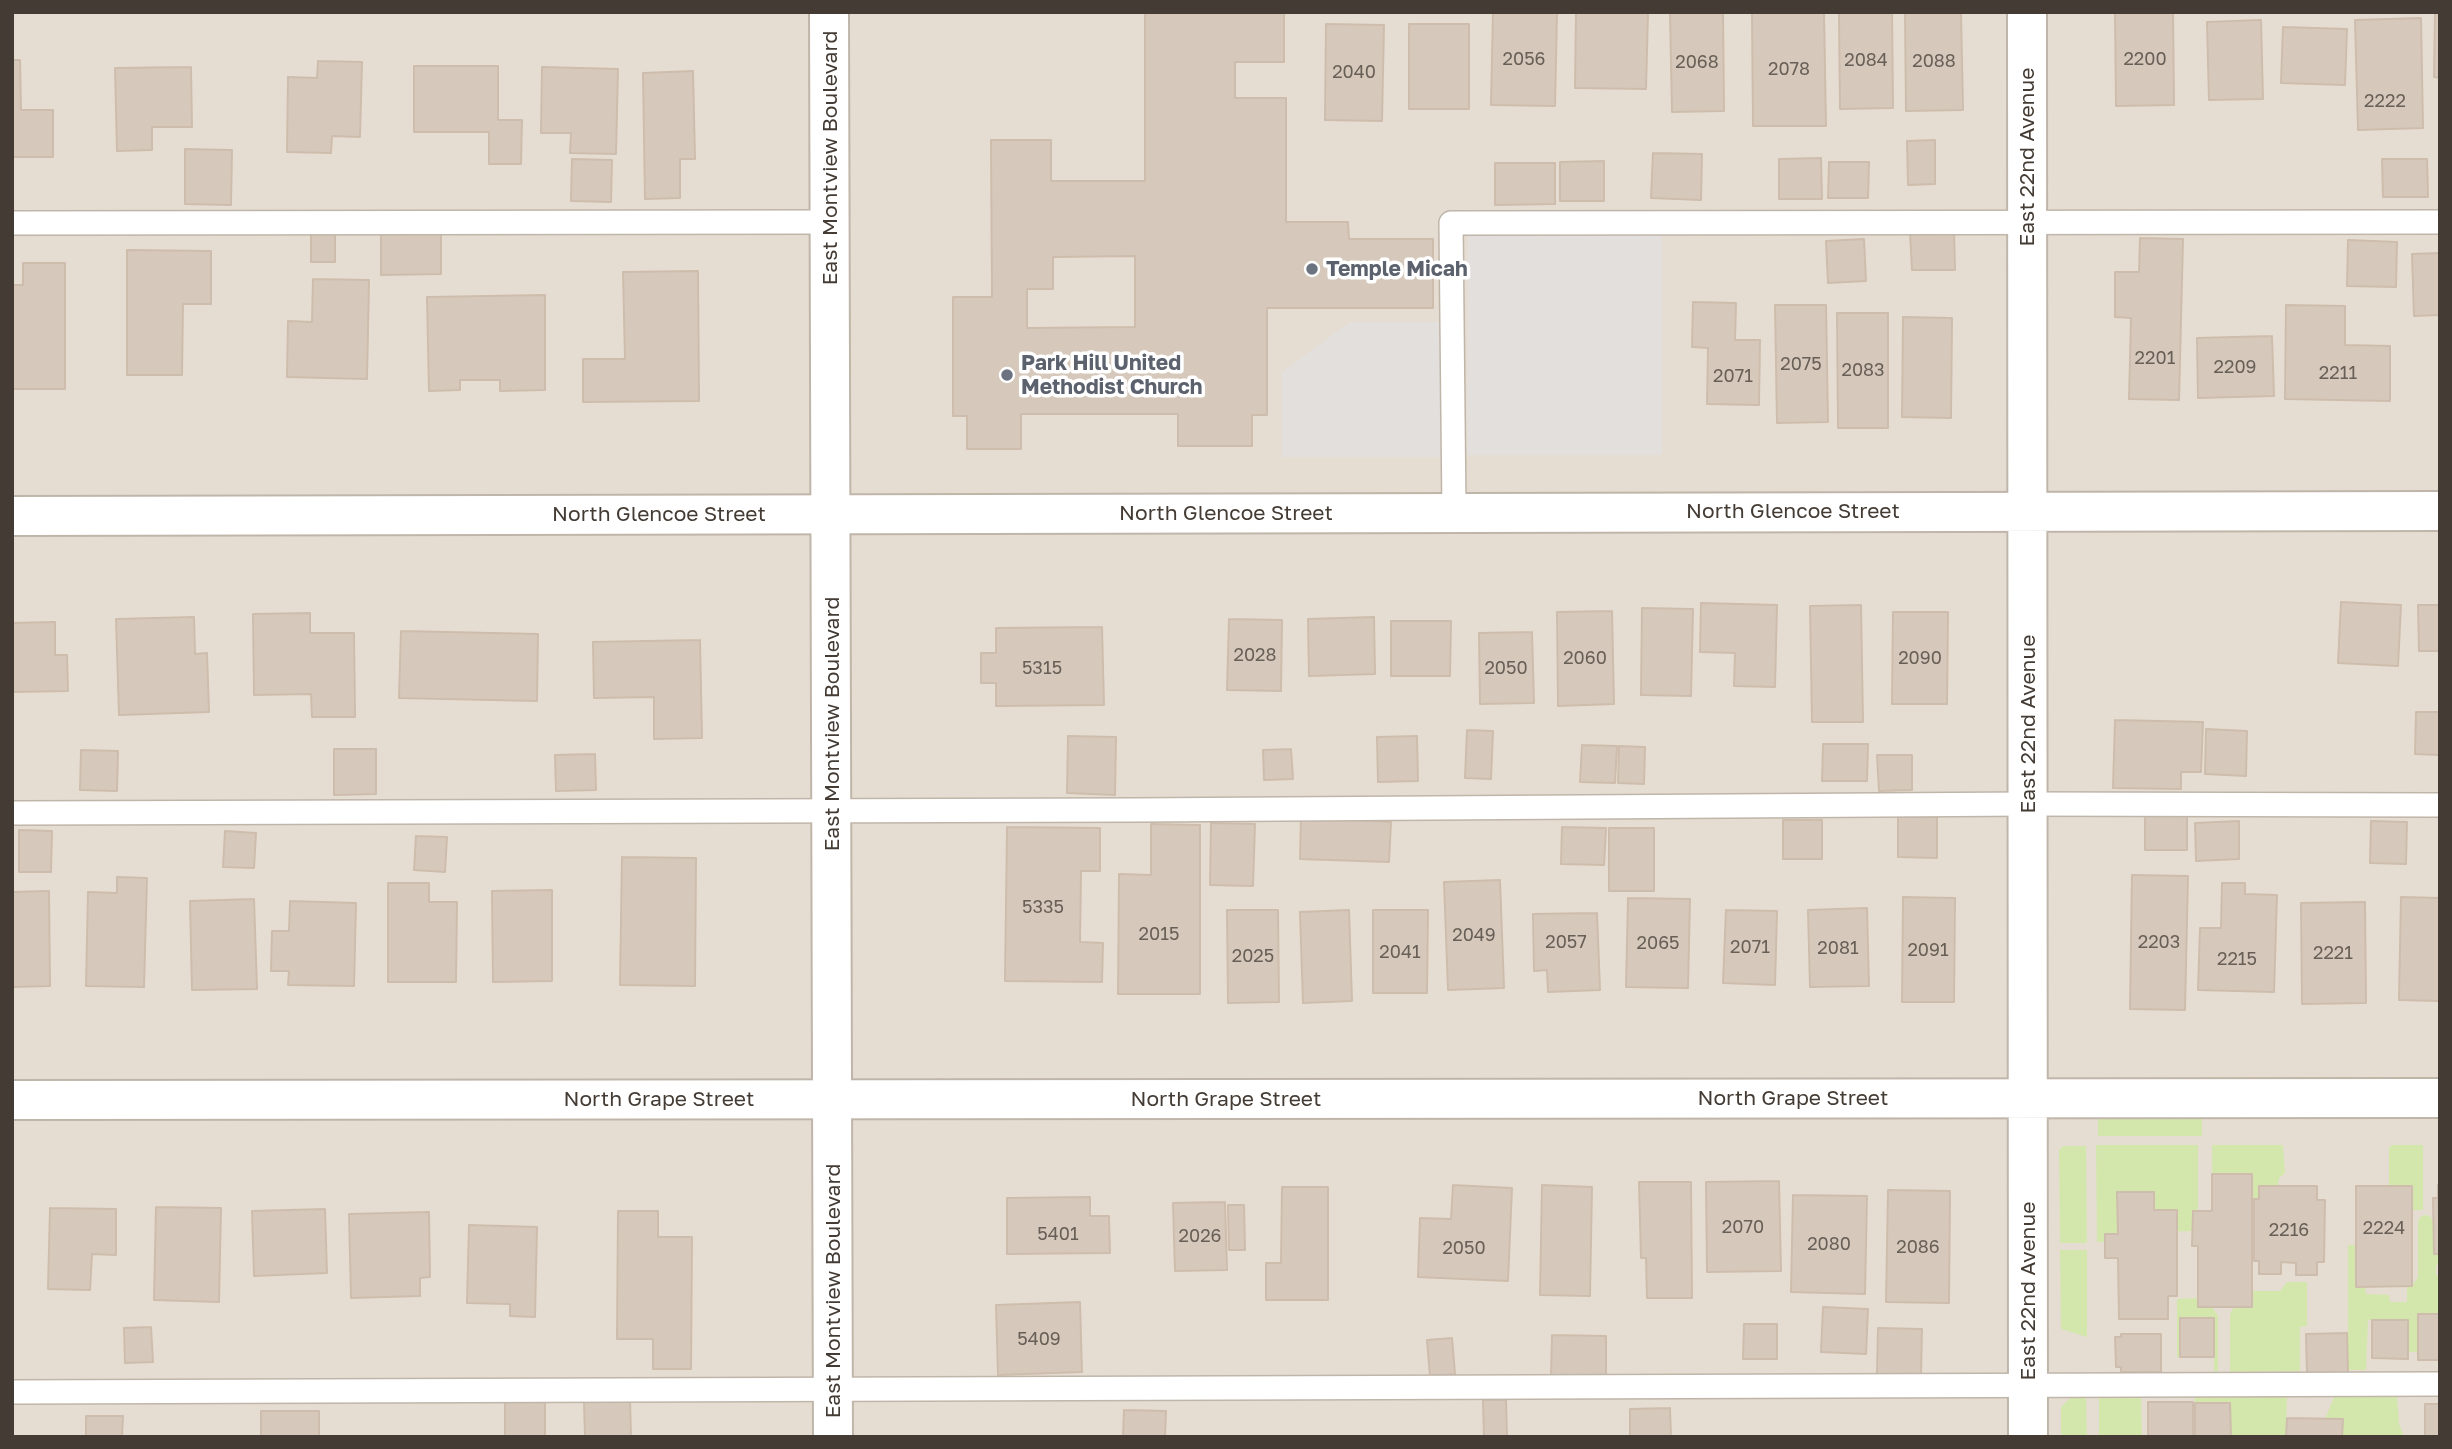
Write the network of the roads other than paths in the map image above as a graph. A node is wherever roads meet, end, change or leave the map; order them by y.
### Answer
1 (829, 12) edge
2 (2027, 12) edge
3 (829, 222) junction
4 (2028, 222) junction
5 (2440, 222) edge
6 (12, 223) edge
7 (2440, 510) edge
8 (2028, 511) junction
9 (1454, 512) junction
10 (831, 514) junction
11 (12, 516) edge
12 (2028, 804) junction
13 (2440, 805) edge
14 (832, 810) junction
15 (12, 813) edge
16 (2028, 1098) junction
17 (2440, 1098) edge
18 (832, 1099) junction
19 (12, 1100) edge
20 (2028, 1384) junction
21 (2440, 1384) edge
22 (833, 1389) junction
23 (12, 1392) edge
24 (833, 1437) edge
25 (2028, 1437) edge

1 - 3 street, East Montview Boulevard
2 - 4 street, East 22nd Avenue
3 - 6 lane
3 - 10 street, East Montview Boulevard
4 - 5 lane
4 - 8 street, East 22nd Avenue
4 - 9 lane
7 - 8 street, North Glencoe Street
8 - 9 street, North Glencoe Street
8 - 12 street, East 22nd Avenue
9 - 10 street, North Glencoe Street
10 - 11 street, North Glencoe Street
10 - 14 street, East Montview Boulevard
12 - 13 lane
12 - 14 lane
12 - 16 street, East 22nd Avenue
14 - 15 lane
14 - 18 street, East Montview Boulevard
16 - 17 street, North Grape Street
16 - 18 street, North Grape Street
16 - 20 street, East 22nd Avenue
18 - 19 street, North Grape Street
18 - 22 street, East Montview Boulevard
20 - 21 lane
20 - 22 lane
20 - 25 street, East 22nd Avenue
22 - 23 lane
22 - 24 street, East Montview Boulevard

